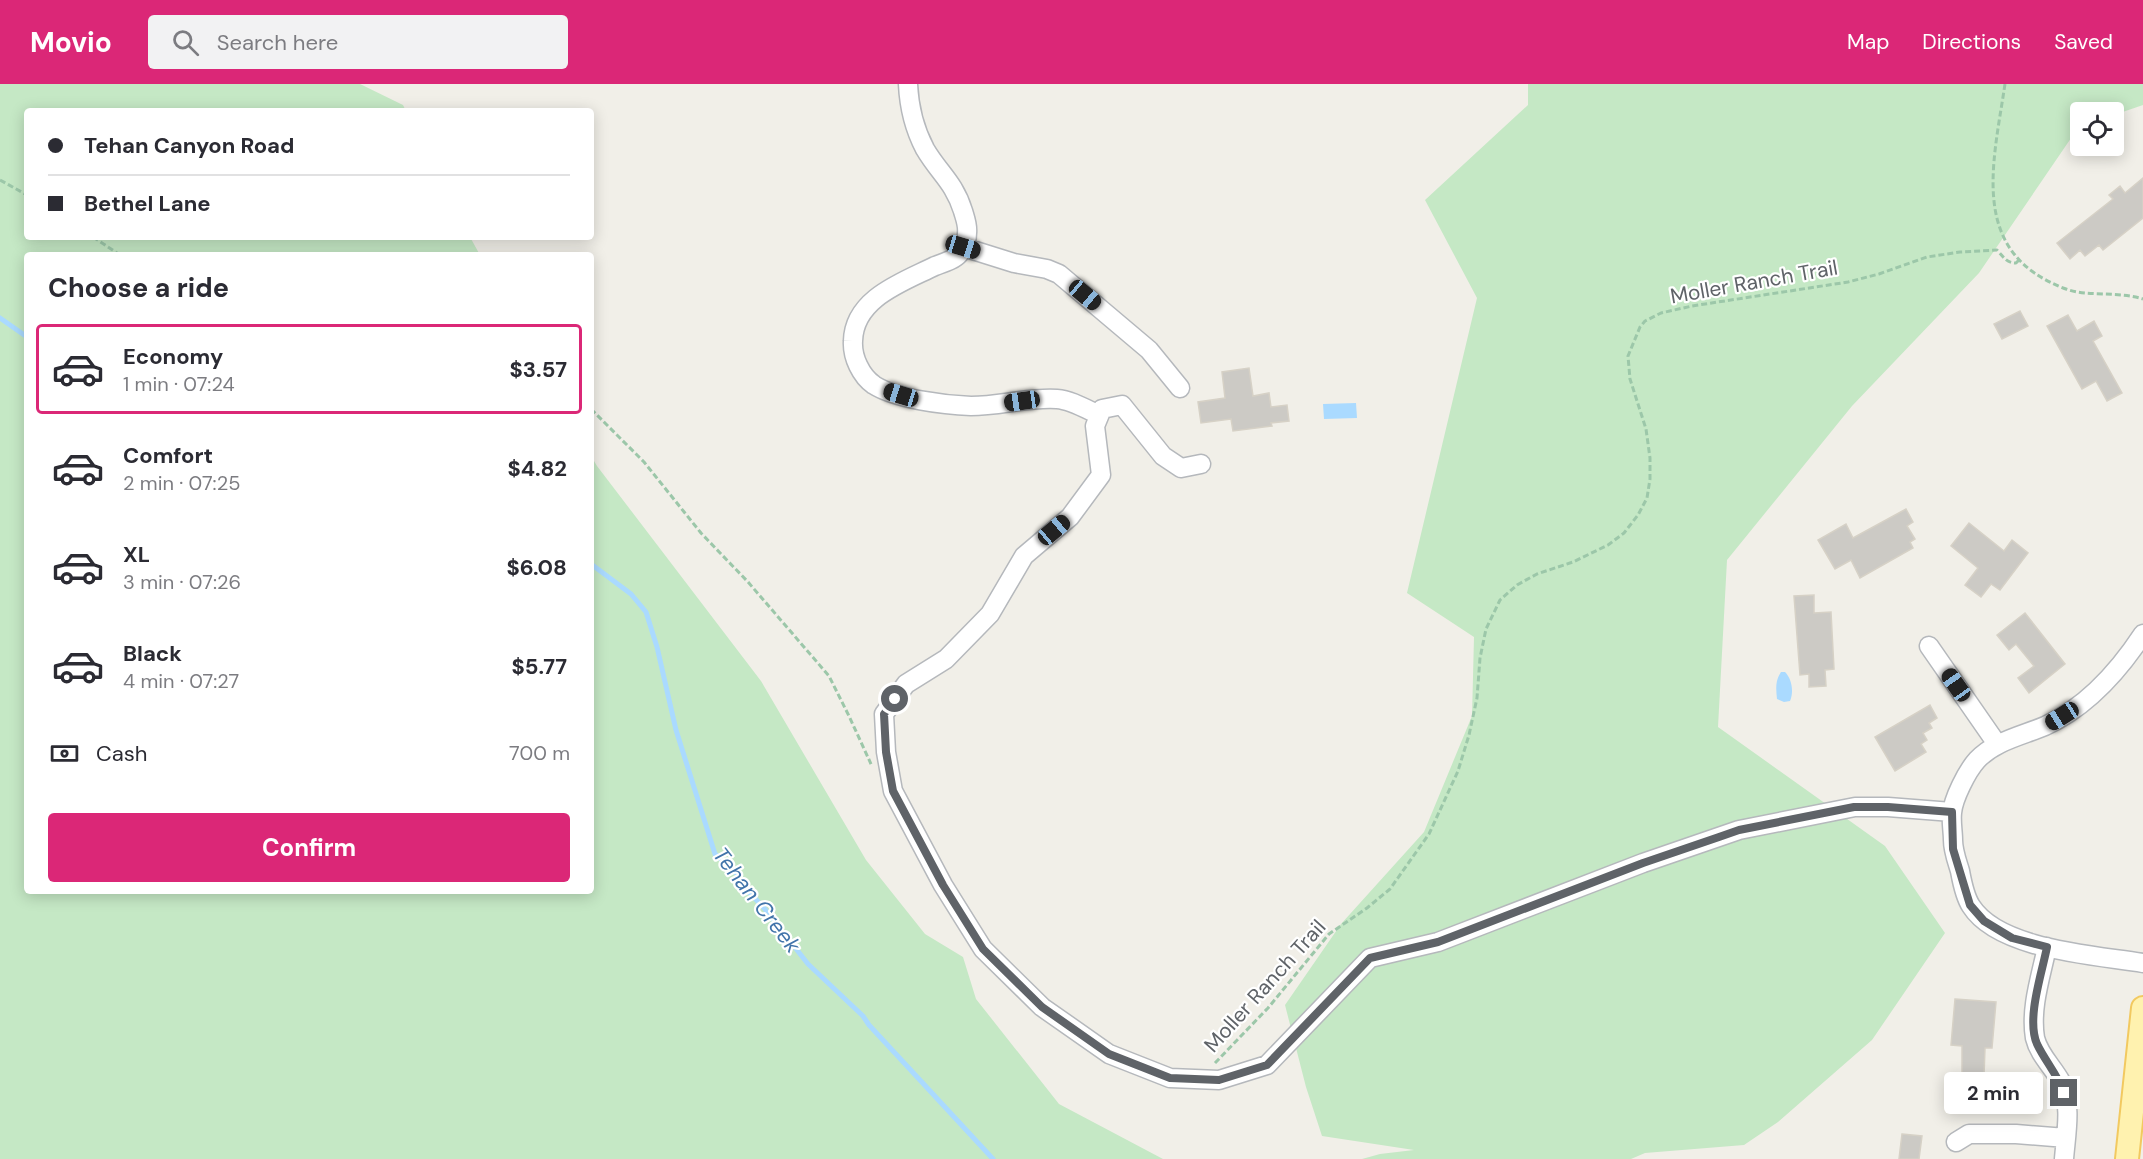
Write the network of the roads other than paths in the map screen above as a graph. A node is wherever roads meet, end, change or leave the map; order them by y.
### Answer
1 (908, 84) edge
2 (963, 247) junction
3 (1180, 388) dead end
4 (1099, 415) junction
5 (1201, 464) dead end
6 (2143, 634) edge
7 (1929, 646) dead end
8 (1997, 744) junction
9 (1952, 812) junction
10 (2047, 947) junction
11 (2143, 963) edge
12 (2143, 1008) edge
13 (2066, 1138) junction
14 (1956, 1142) dead end
15 (2064, 1159) edge
16 (2127, 1159) edge

1 - 2 street
2 - 3 street
2 - 4 street
4 - 5 street
4 - 9 street
6 - 8 street
7 - 8 street
8 - 9 street
9 - 10 street
10 - 11 street
10 - 13 street
12 - 16 main road
13 - 14 street
13 - 15 street

